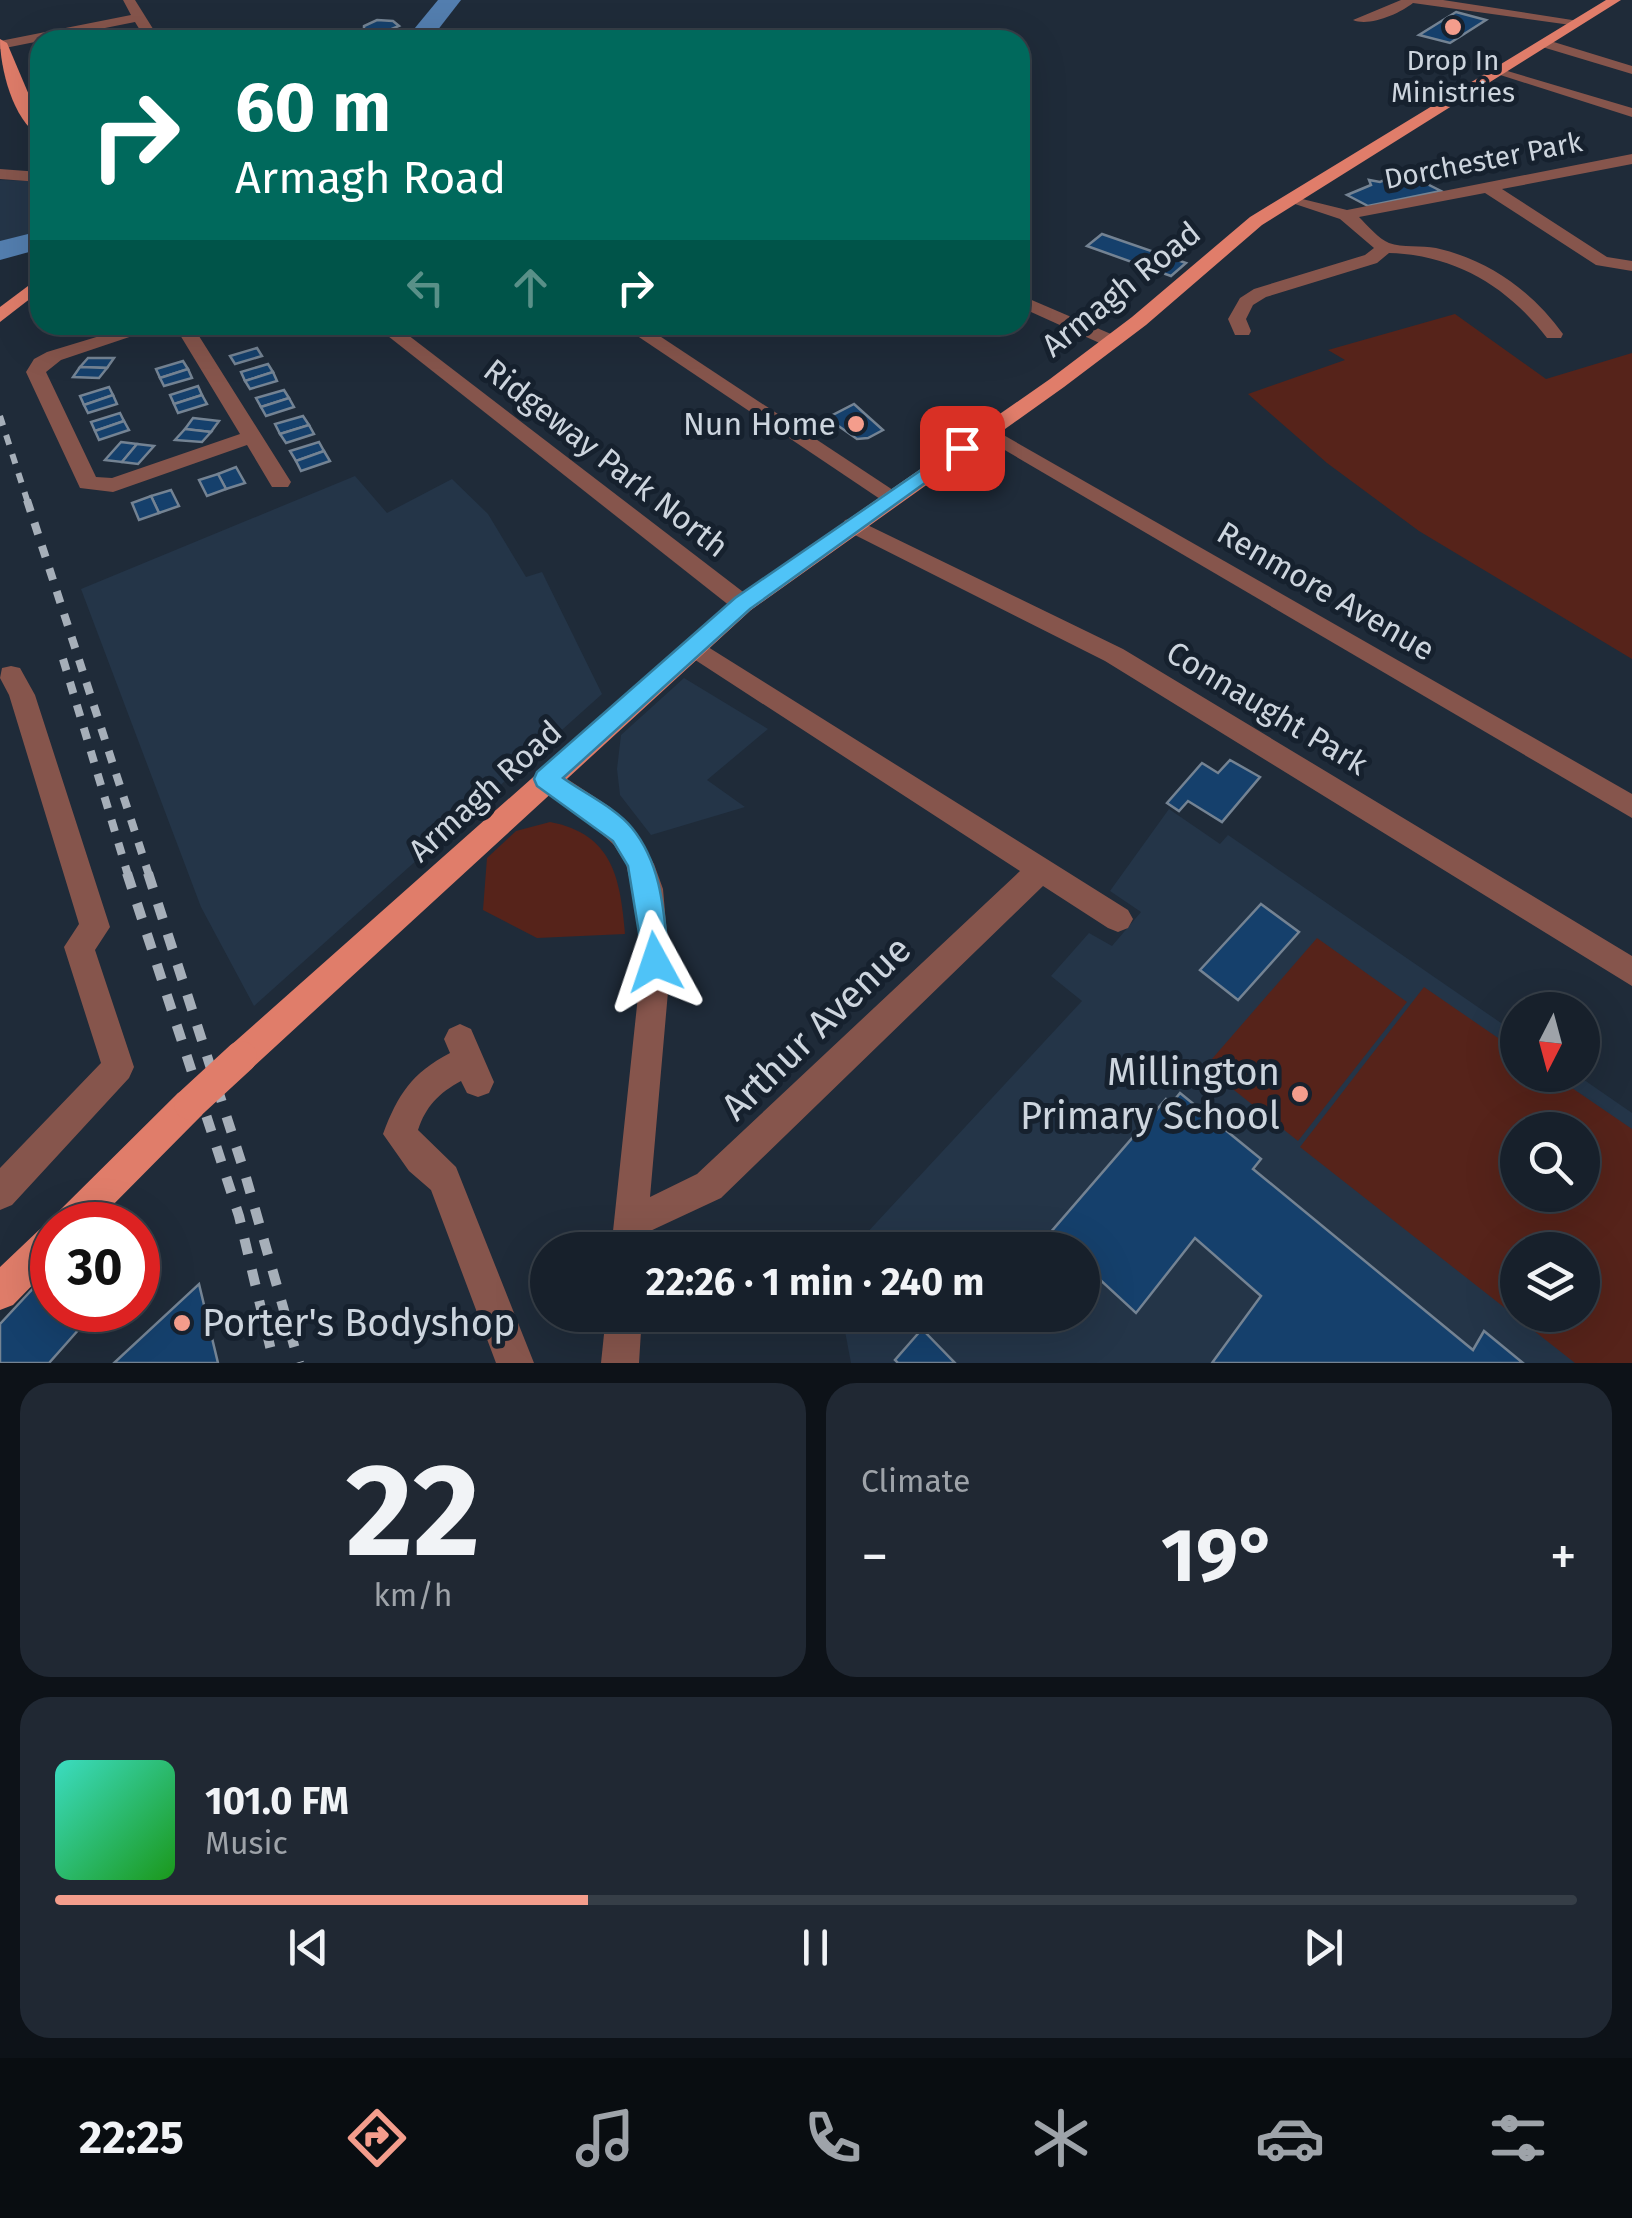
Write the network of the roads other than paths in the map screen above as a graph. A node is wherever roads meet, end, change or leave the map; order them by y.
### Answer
1 (129, 0) edge
2 (1412, 0) edge
3 (1614, 0) edge
4 (139, 17) junction
5 (1578, 22) junction
6 (1386, 24) dead end
7 (72, 30) edge
8 (147, 30) edge
9 (30, 38) edge
10 (1544, 43) junction
11 (0, 44) edge
12 (4, 62) edge
13 (1499, 70) junction
14 (1632, 70) edge
15 (1632, 113) edge
16 (30, 117) edge
17 (1632, 159) edge
18 (0, 174) edge
19 (30, 176) edge
20 (1486, 186) junction
21 (1292, 198) junction
22 (1346, 216) junction
23 (1385, 248) junction
24 (1623, 266) edge
25 (1632, 281) edge
26 (30, 290) edge
27 (1030, 304) edge
28 (0, 316) edge
29 (1242, 331) dead end
30 (1554, 334) dead end
31 (123, 335) edge
32 (189, 335) edge
33 (396, 335) edge
34 (645, 335) edge
35 (1112, 341) junction
36 (986, 431) junction
37 (252, 437) junction
38 (280, 482) dead end
39 (891, 496) junction
40 (853, 525) junction
41 (742, 604) junction
42 (692, 646) junction
43 (11, 675) dead end
44 (546, 779) junction
45 (1632, 807) edge
46 (1040, 870) junction
47 (1118, 919) dead end
48 (1632, 972) edge
49 (469, 1060) dead end
50 (0, 1193) edge
51 (92, 1202) edge
52 (630, 1232) edge
53 (632, 1232) edge
54 (30, 1263) edge
55 (0, 1292) edge
56 (623, 1332) edge
57 (515, 1363) edge
58 (620, 1363) edge

1 - 4 street
2 - 5 street
2 - 6 street
3 - 5 main road, Armagh Road
4 - 7 street
4 - 8 street
5 - 10 main road, Armagh Road
9 - 11 street
10 - 13 main road, Armagh Road
10 - 14 street
11 - 12 main road
12 - 16 main road
13 - 15 street, Dorchester Park
13 - 21 main road, Armagh Road
17 - 20 street, Dorchester Park
18 - 19 street
20 - 22 street, Dorchester Park
20 - 24 street
21 - 22 street, Dorchester Park
21 - 35 main road, Armagh Road
22 - 23 street, Dorchester Park
23 - 29 street
23 - 30 street
24 - 25 street
26 - 28 main road
27 - 35 street
31 - 37 street
32 - 37 street
33 - 41 street, Ridgeway Park North
34 - 39 street
35 - 36 main road, Armagh Road
36 - 39 main road, Armagh Road
36 - 45 street, Renmore Avenue
37 - 38 street
39 - 40 main road, Armagh Road
40 - 41 main road, Armagh Road
40 - 48 street, Connaught Park
41 - 42 main road, Armagh Road
42 - 44 main road, Armagh Road
42 - 46 street
43 - 50 street
44 - 51 main road, Armagh Road, bridge
44 - 52 street
46 - 47 street
46 - 53 street, Arthur Avenue
49 - 57 street
54 - 55 main road
56 - 58 street

